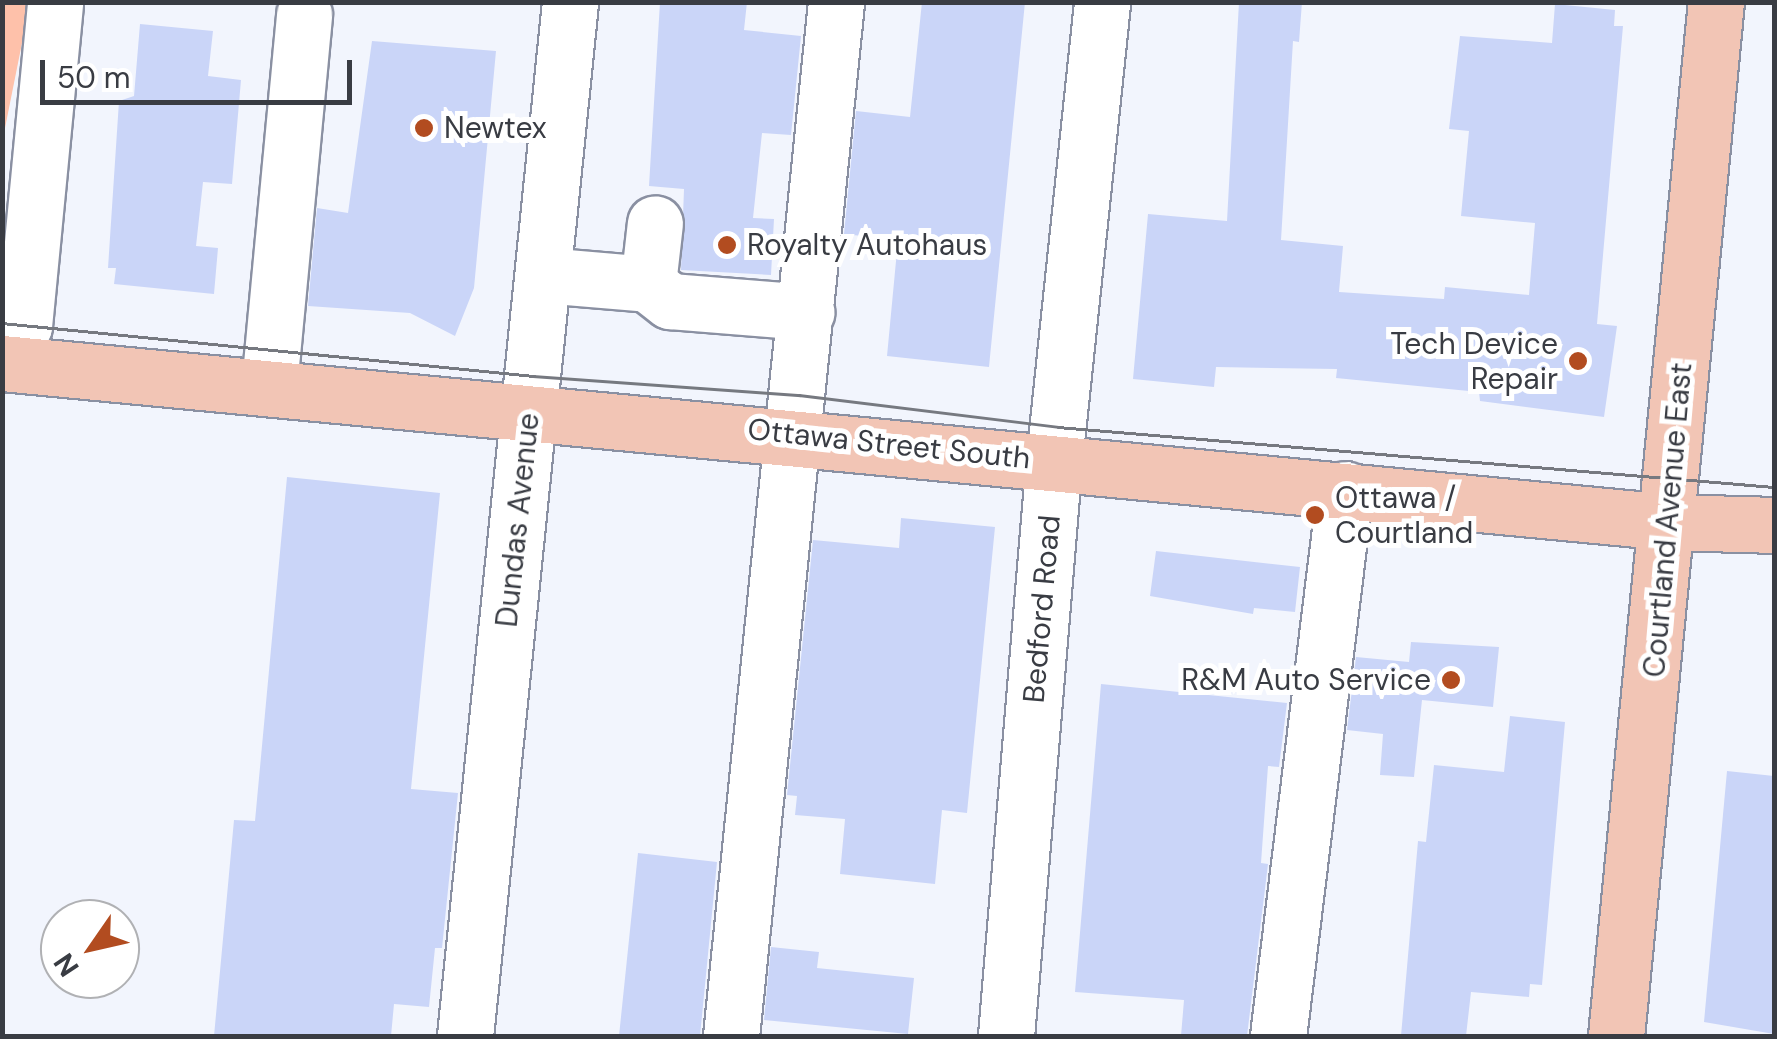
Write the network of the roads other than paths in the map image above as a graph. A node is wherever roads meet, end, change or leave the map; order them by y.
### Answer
1 (55, 2) edge
2 (570, 2) edge
3 (836, 2) edge
4 (1102, 2) edge
5 (1716, 2) edge
6 (304, 15) dead end
7 (655, 223) dead end
8 (542, 275) junction
9 (648, 284) junction
10 (807, 312) junction
11 (2, 363) edge
12 (269, 386) junction
13 (530, 411) junction
14 (795, 435) junction
15 (1054, 460) junction
16 (1345, 489) junction
17 (1669, 522) junction
18 (1774, 525) edge
19 (465, 1036) edge
20 (731, 1036) edge
21 (1006, 1036) edge
22 (1278, 1036) edge
23 (1616, 1036) edge

1 - 11 street
2 - 8 street, Dundas Avenue
3 - 10 street
4 - 15 street, Bedford Road
5 - 17 main road, Courtland Avenue East
6 - 12 street
7 - 9 street
8 - 9 street
8 - 13 street, Dundas Avenue
9 - 10 street
10 - 14 street
11 - 12 main road, Ottawa Street South
12 - 13 main road, Ottawa Street South
13 - 14 main road, Ottawa Street South
13 - 19 street, Dundas Avenue
14 - 15 main road, Ottawa Street South
14 - 20 street
15 - 16 main road, Ottawa Street South
15 - 21 street, Bedford Road
16 - 17 main road, Ottawa Street South
16 - 22 street
17 - 18 main road, Ottawa Street South
17 - 23 main road, Courtland Avenue East

